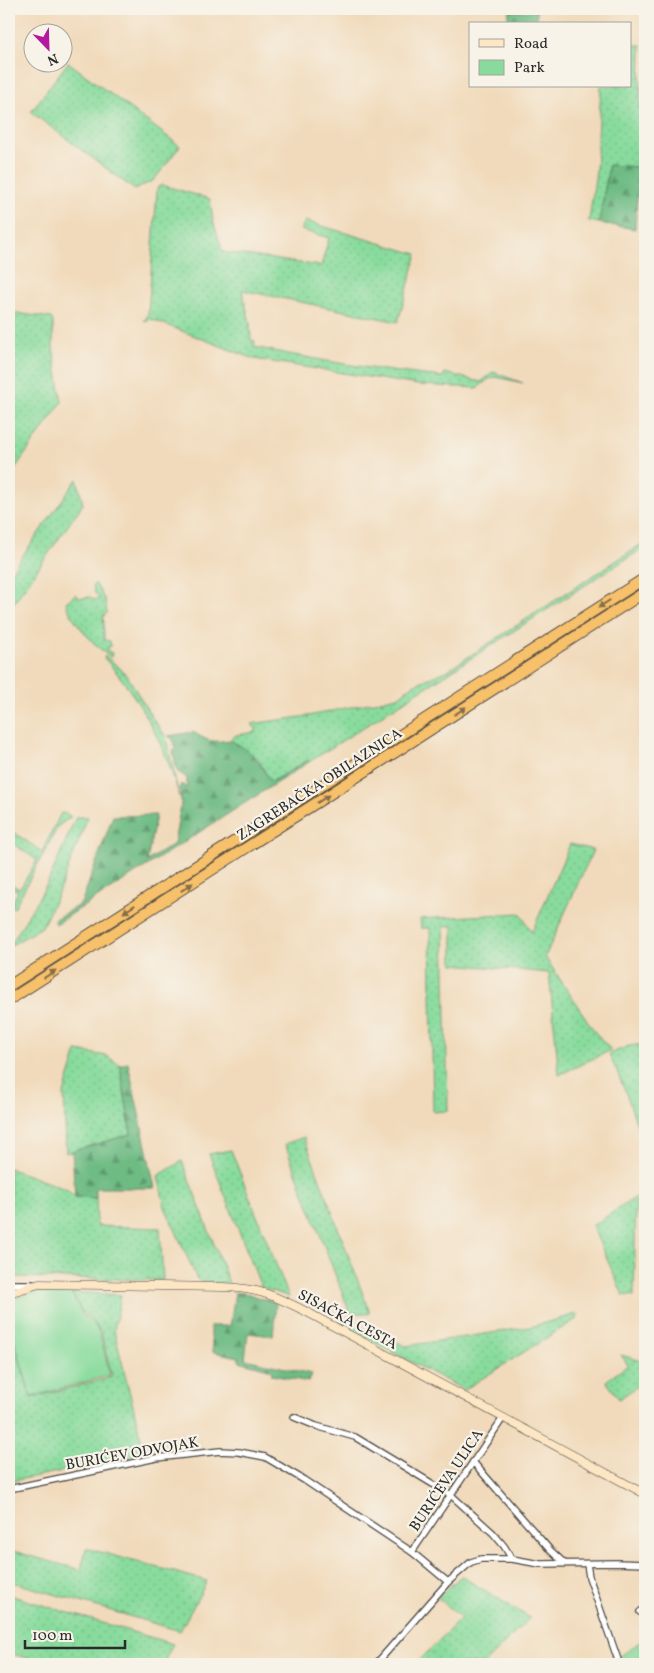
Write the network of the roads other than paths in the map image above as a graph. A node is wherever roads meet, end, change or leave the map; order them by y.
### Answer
1 (645, 578) edge
2 (645, 592) edge
3 (9, 986) edge
4 (9, 1000) edge
5 (9, 1284) edge
6 (39, 1284) junction
7 (9, 1293) edge
8 (294, 1417) dead end
9 (503, 1418) junction
10 (472, 1462) junction
11 (9, 1489) edge
12 (645, 1494) edge
13 (451, 1495) junction
14 (412, 1552) junction
15 (512, 1559) junction
16 (564, 1563) junction
17 (587, 1564) junction
18 (645, 1564) edge
19 (448, 1582) junction
20 (618, 1660) dead end
21 (376, 1664) edge

1 -> 3 highway, ZAGREBAČKA OBILAZNICA
4 -> 2 highway, ZAGREBAČKA OBILAZNICA
5 - 6 street
6 - 7 main road, SISAČKA CESTA
6 - 9 main road, SISAČKA CESTA
8 - 13 street
9 - 10 street, BURIĆEVA ULICA
9 - 12 main road, SISAČKA CESTA
10 - 13 street, BURIĆEVA ULICA
10 - 16 street
11 - 14 street, BURIĆEV ODVOJAK
13 - 14 street, BURIĆEVA ULICA
13 - 15 street
14 - 19 street, BURIĆEVA ULICA
15 - 16 street
15 - 19 street
16 - 17 street
17 - 18 street
17 - 20 street
19 - 21 street

